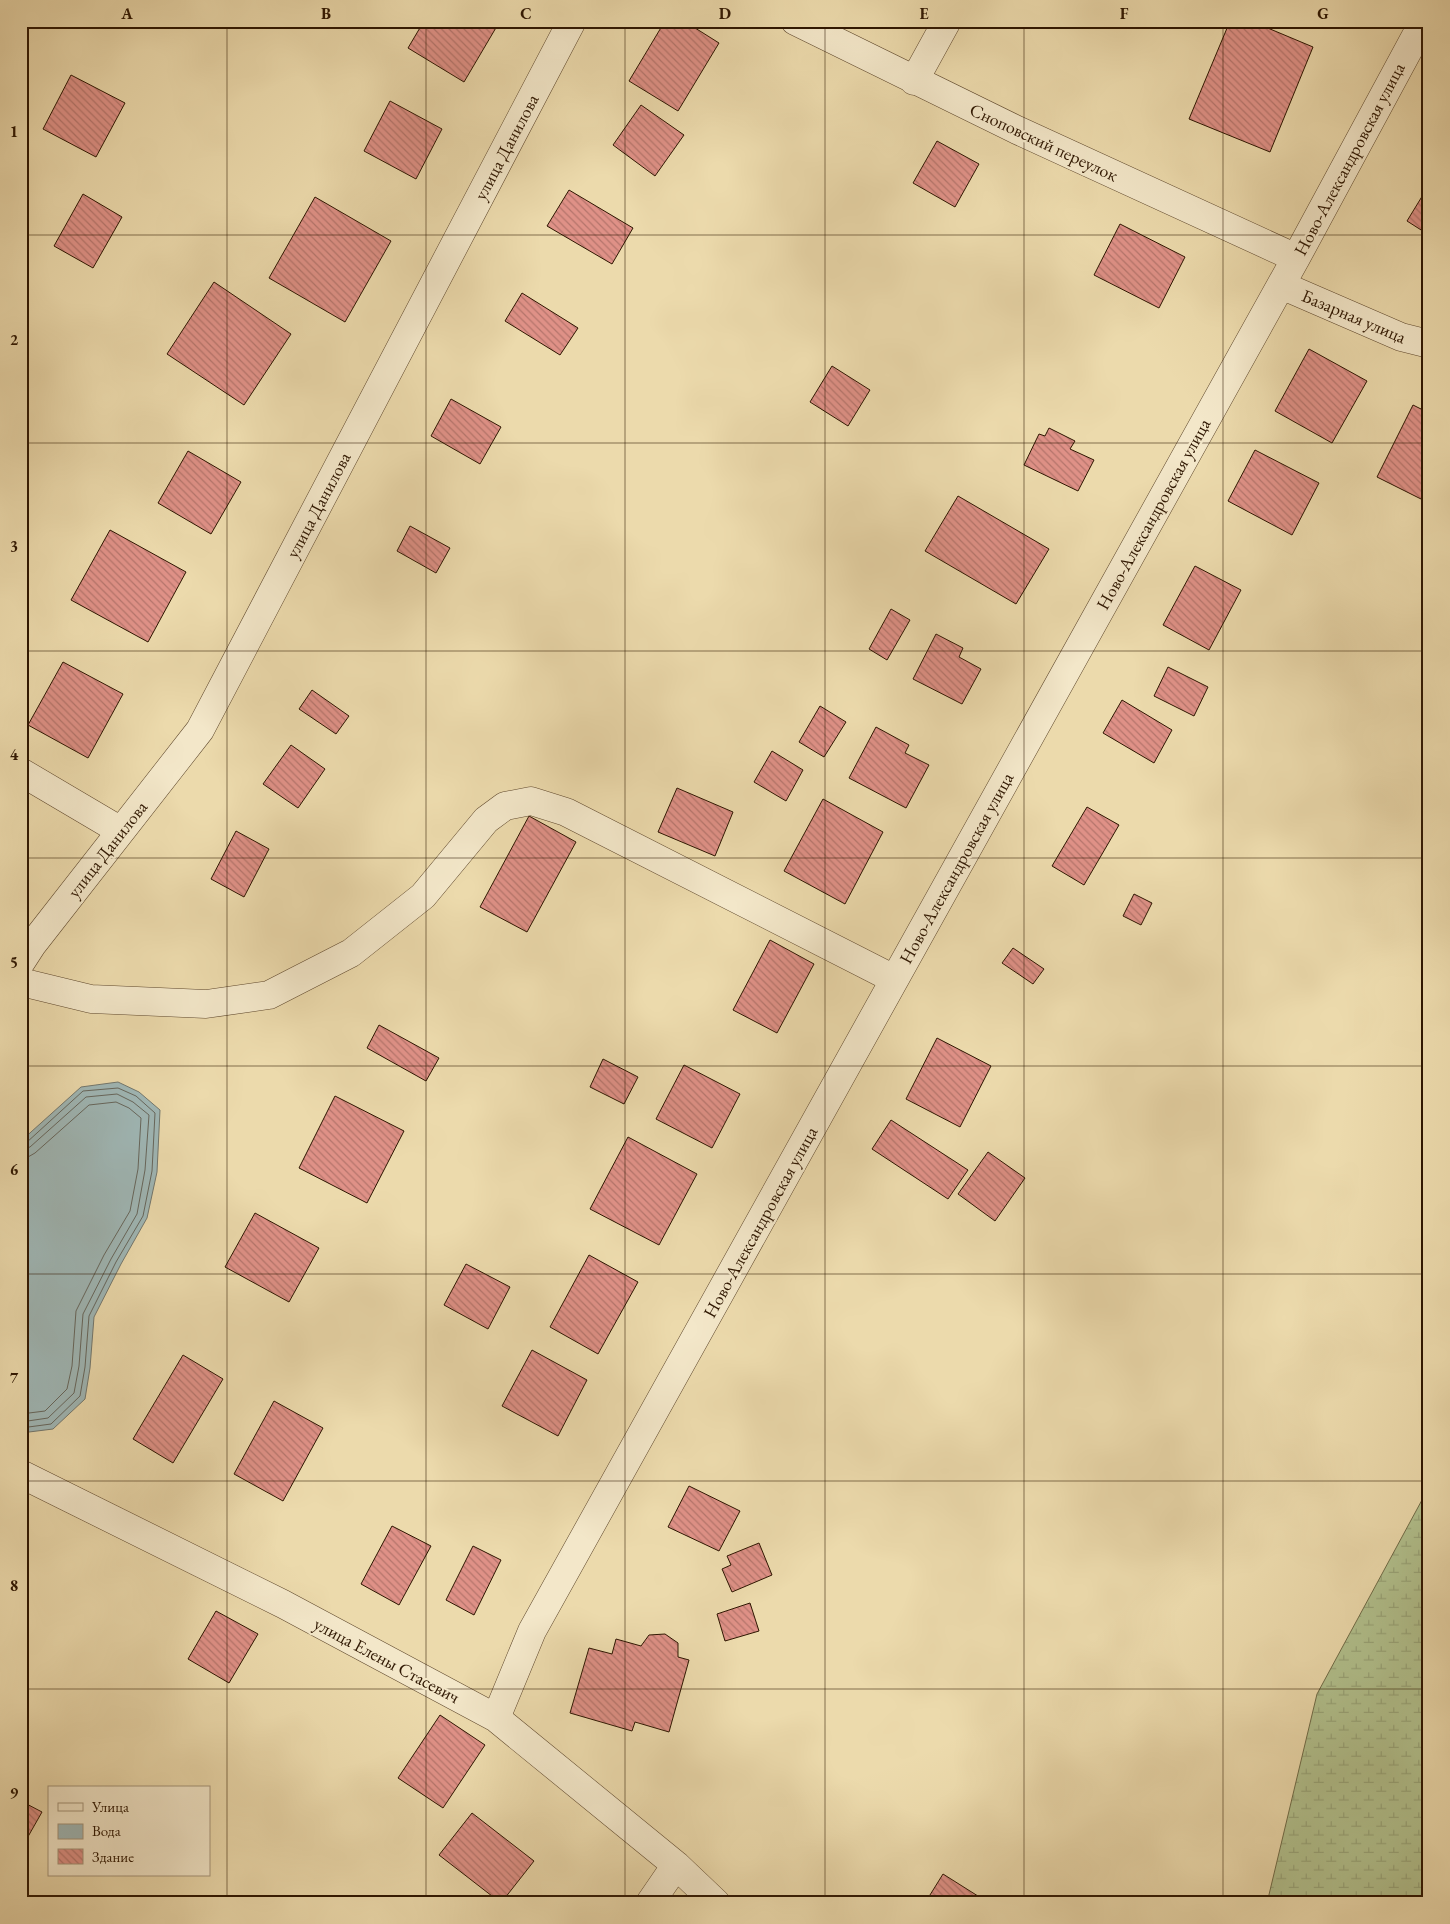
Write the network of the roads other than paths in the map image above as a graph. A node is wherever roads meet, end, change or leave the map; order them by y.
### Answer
1 (572, 21) edge
2 (794, 21) edge
3 (947, 21) edge
4 (1424, 21) edge
5 (914, 81) junction
6 (1296, 258) junction
7 (1281, 284) junction
8 (1429, 344) edge
9 (21, 772) edge
10 (121, 831) junction
11 (21, 962) edge
12 (894, 980) junction
13 (21, 982) edge
14 (21, 1474) edge
15 (496, 1718) junction
16 (676, 1865) junction
17 (650, 1903) edge
18 (716, 1903) edge

1 - 10 street, улица Данилова
2 - 5 street, Сноповский переулок
3 - 5 street
4 - 6 street, Ново-Александровская улица
5 - 6 street, Сноповский переулок
6 - 7 street, Ново-Александровская улица
7 - 8 street, Базарная улица
7 - 12 street, Ново-Александровская улица
9 - 10 street
10 - 11 street, улица Данилова
12 - 13 street
12 - 15 street, Ново-Александровская улица
14 - 15 street, улица Елены Стасевич
15 - 16 street, улица Елены Стасевич
16 - 17 street
16 - 18 street, улица Елены Стасевич

